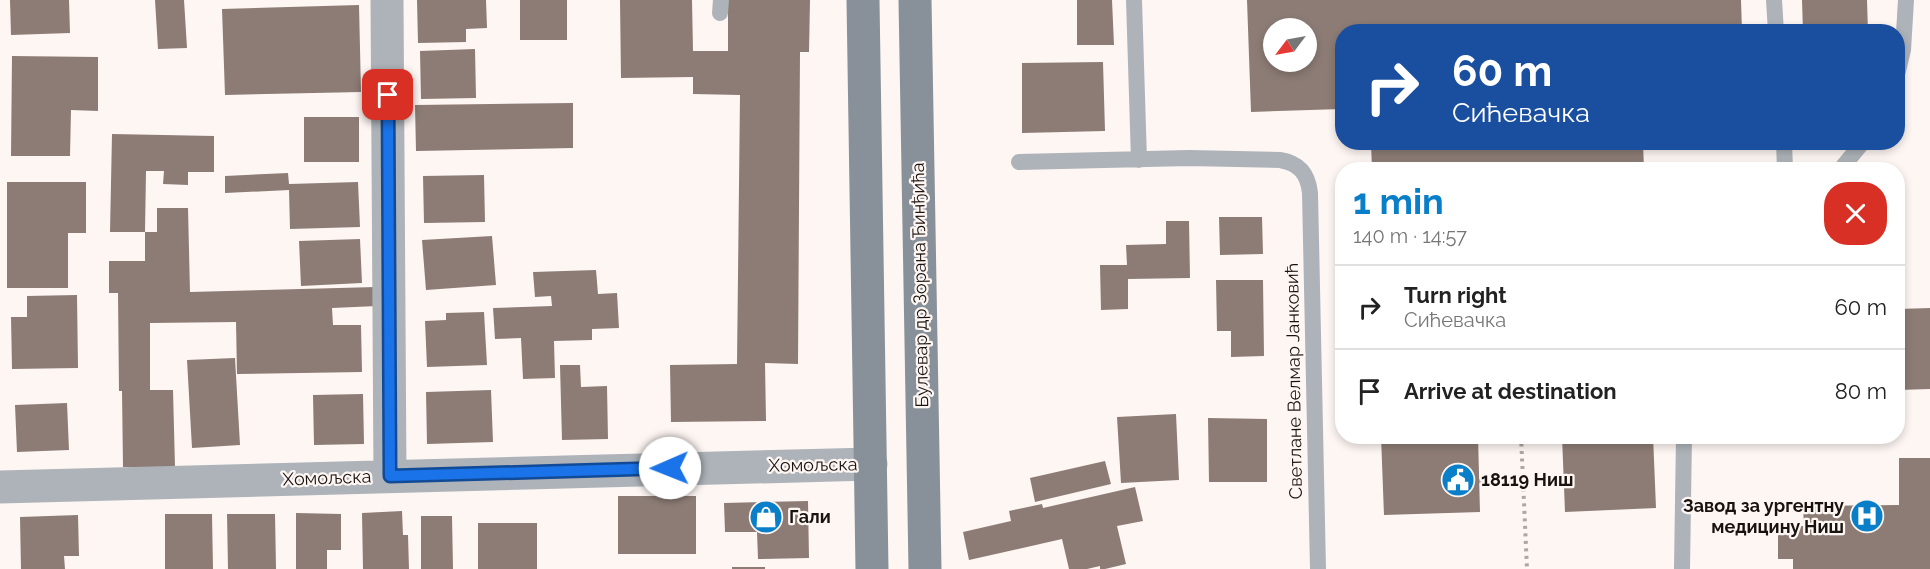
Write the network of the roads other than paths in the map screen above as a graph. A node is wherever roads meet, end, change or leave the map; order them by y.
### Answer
1 (387, 0) edge
2 (863, 0) edge
3 (915, 0) edge
4 (1134, 0) edge
5 (1774, 0) edge
6 (1906, 0) edge
7 (1776, 24) edge
8 (1905, 24) edge
9 (1856, 150) edge
10 (1139, 160) junction
11 (1019, 162) dead end
12 (1847, 162) edge
13 (1684, 444) edge
14 (871, 464) junction
15 (390, 476) junction
16 (0, 487) edge
17 (872, 569) edge
18 (925, 569) edge
19 (1318, 569) edge
20 (1682, 569) edge

1 - 15 street
2 - 14 main road
3 - 18 main road, Булевар др Зорана Ђинђића
4 - 10 lane
5 - 7 lane
6 - 8 lane
9 - 12 lane
10 - 11 lane
10 - 19 lane, Светлане Велмар Јанковић
13 - 20 lane
14 - 15 street, Хомољска
14 - 17 main road
15 - 16 street, Хомољска

